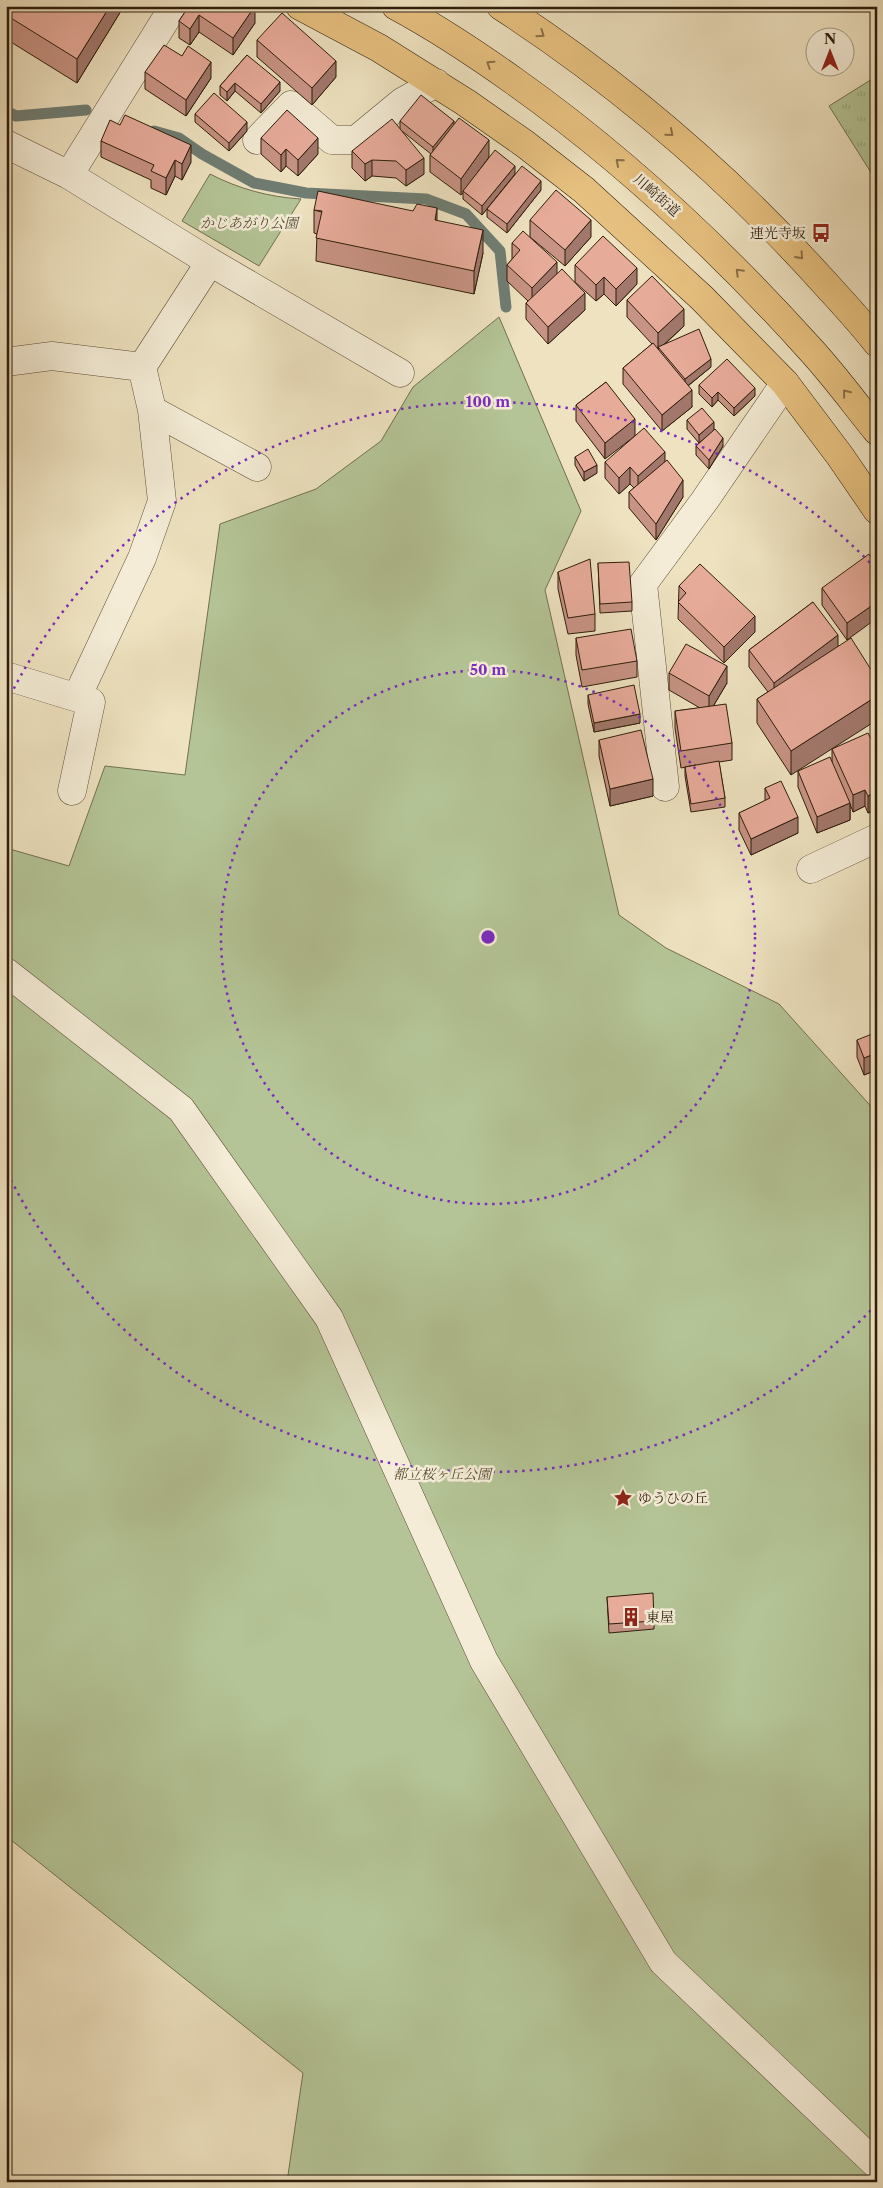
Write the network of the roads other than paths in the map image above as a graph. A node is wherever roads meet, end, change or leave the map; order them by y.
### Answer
1 (174, 6) edge
2 (300, 6) edge
3 (396, 6) edge
4 (501, 6) edge
5 (436, 83) junction
6 (258, 140) dead end
7 (6, 144) edge
8 (69, 174) junction
9 (210, 262) junction
10 (877, 343) edge
11 (6, 362) edge
12 (142, 367) junction
13 (400, 373) dead end
14 (785, 383) junction
15 (152, 410) junction
16 (877, 431) edge
17 (258, 467) dead end
18 (877, 510) edge
19 (6, 676) edge
20 (84, 699) junction
21 (665, 787) dead end
22 (72, 791) dead end
23 (877, 838) edge
24 (811, 869) dead end
25 (6, 972) edge
26 (877, 2165) edge

1 - 8 street
2 - 5 main road
16 -> 3 main road, 川崎街道
4 -> 10 main road
5 - 6 street
5 - 14 main road
7 - 8 street
8 - 9 street
9 - 12 street
9 - 13 street
11 - 12 street
12 - 15 street
14 - 18 main road
14 - 21 street
15 - 17 street
15 - 20 street
19 - 20 street
20 - 22 street
23 - 24 street
25 - 26 street

